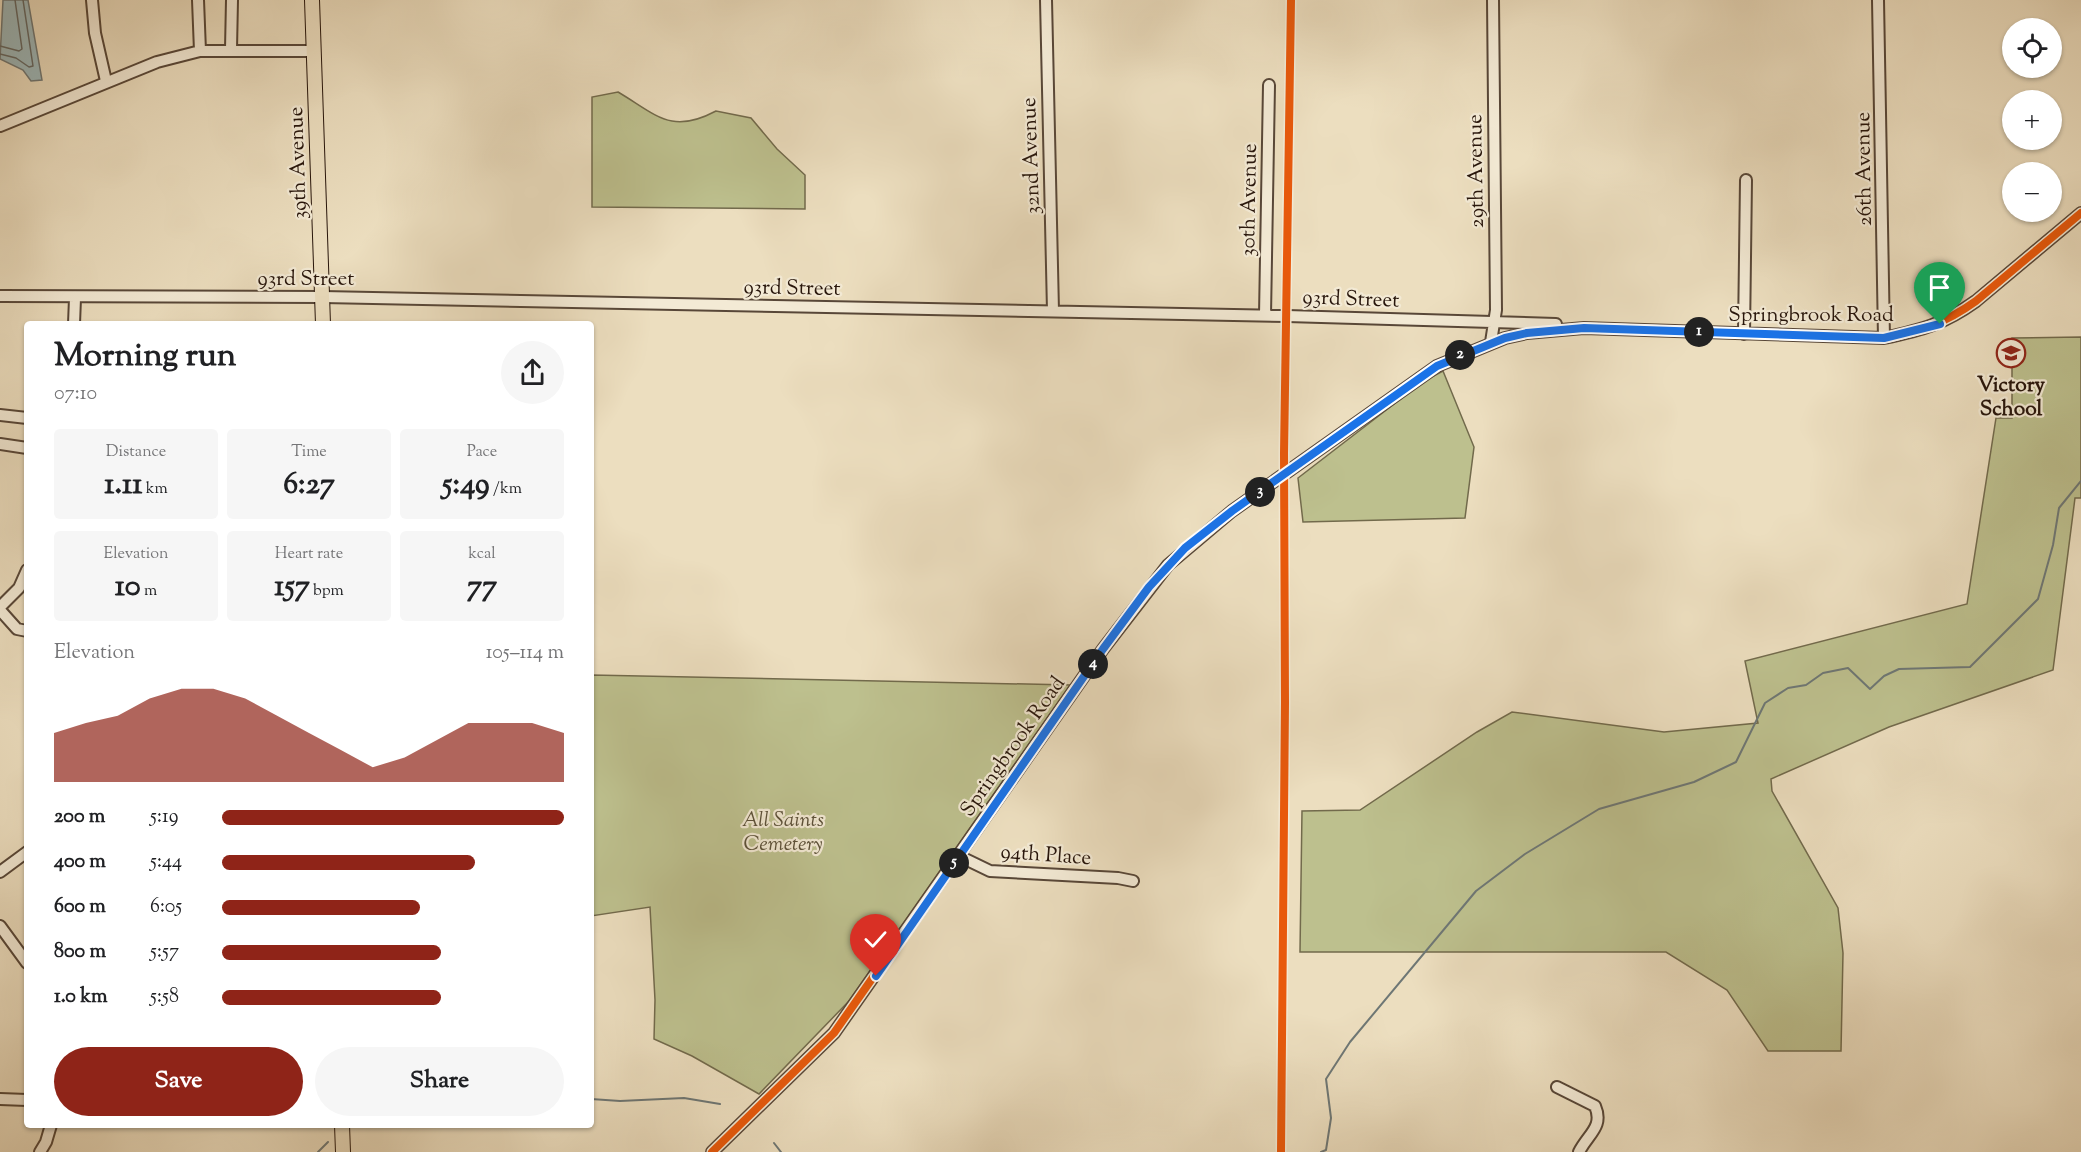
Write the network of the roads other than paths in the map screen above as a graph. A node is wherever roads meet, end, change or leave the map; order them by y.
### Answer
1 (92, 0) edge
2 (198, 0) edge
3 (232, 0) edge
4 (312, 0) edge
5 (1046, 0) edge
6 (1492, 0) edge
7 (1878, 0) edge
8 (231, 49) junction
9 (200, 51) junction
10 (314, 51) junction
11 (106, 81) junction
12 (1269, 85) dead end
13 (0, 126) edge
14 (1746, 180) dead end
15 (2081, 213) edge
16 (0, 296) edge
17 (75, 297) junction
18 (322, 297) junction
19 (1053, 311) junction
20 (1265, 315) junction
21 (74, 321) edge
22 (323, 321) edge
23 (1494, 321) junction
24 (1584, 328) junction
25 (1744, 334) junction
26 (1884, 338) junction
27 (1491, 342) junction
28 (0, 415) edge
29 (24, 418) edge
30 (0, 444) edge
31 (24, 448) edge
32 (24, 577) edge
33 (19, 588) junction
34 (24, 594) edge
35 (0, 608) edge
36 (24, 630) edge
37 (24, 854) edge
38 (959, 856) junction
39 (0, 872) edge
40 (1133, 881) dead end
41 (0, 926) edge
42 (24, 959) edge
43 (1557, 1087) dead end
44 (0, 1100) edge
45 (24, 1101) edge
46 (50, 1128) edge
47 (342, 1128) edge
48 (39, 1152) edge
49 (343, 1152) edge
50 (712, 1152) edge
51 (1580, 1152) edge

1 - 11 street
2 - 9 street
3 - 8 street
4 - 10 main road, 39th Avenue
5 - 19 street, 32nd Avenue
6 - 23 street, 29th Avenue
7 - 26 street, 26th Avenue
8 - 9 street
8 - 10 street
9 - 11 street
10 - 18 main road, 39th Avenue
11 - 13 street
12 - 20 street, 30th Avenue
14 - 25 street
15 - 26 street, Springbrook Road
16 - 17 street, 93rd Street
17 - 18 street, 93rd Street
17 - 21 street
18 - 19 street, 93rd Street
18 - 22 main road, 39th Avenue
19 - 20 street, 93rd Street
20 - 23 street, 93rd Street
23 - 24 street, 93rd Street
23 - 27 street, 29th Avenue
24 - 25 street, Springbrook Road
24 - 27 street, Springbrook Road
25 - 26 street, Springbrook Road
27 - 38 street, Springbrook Road
28 - 29 street
30 - 31 street
32 - 33 street
33 - 34 street
33 - 35 street
35 - 36 street
37 - 39 street
38 - 40 street, 94th Place
38 - 50 street, Springbrook Road
41 - 42 street
43 - 51 street
44 - 45 street
46 - 48 street
47 - 49 main road

